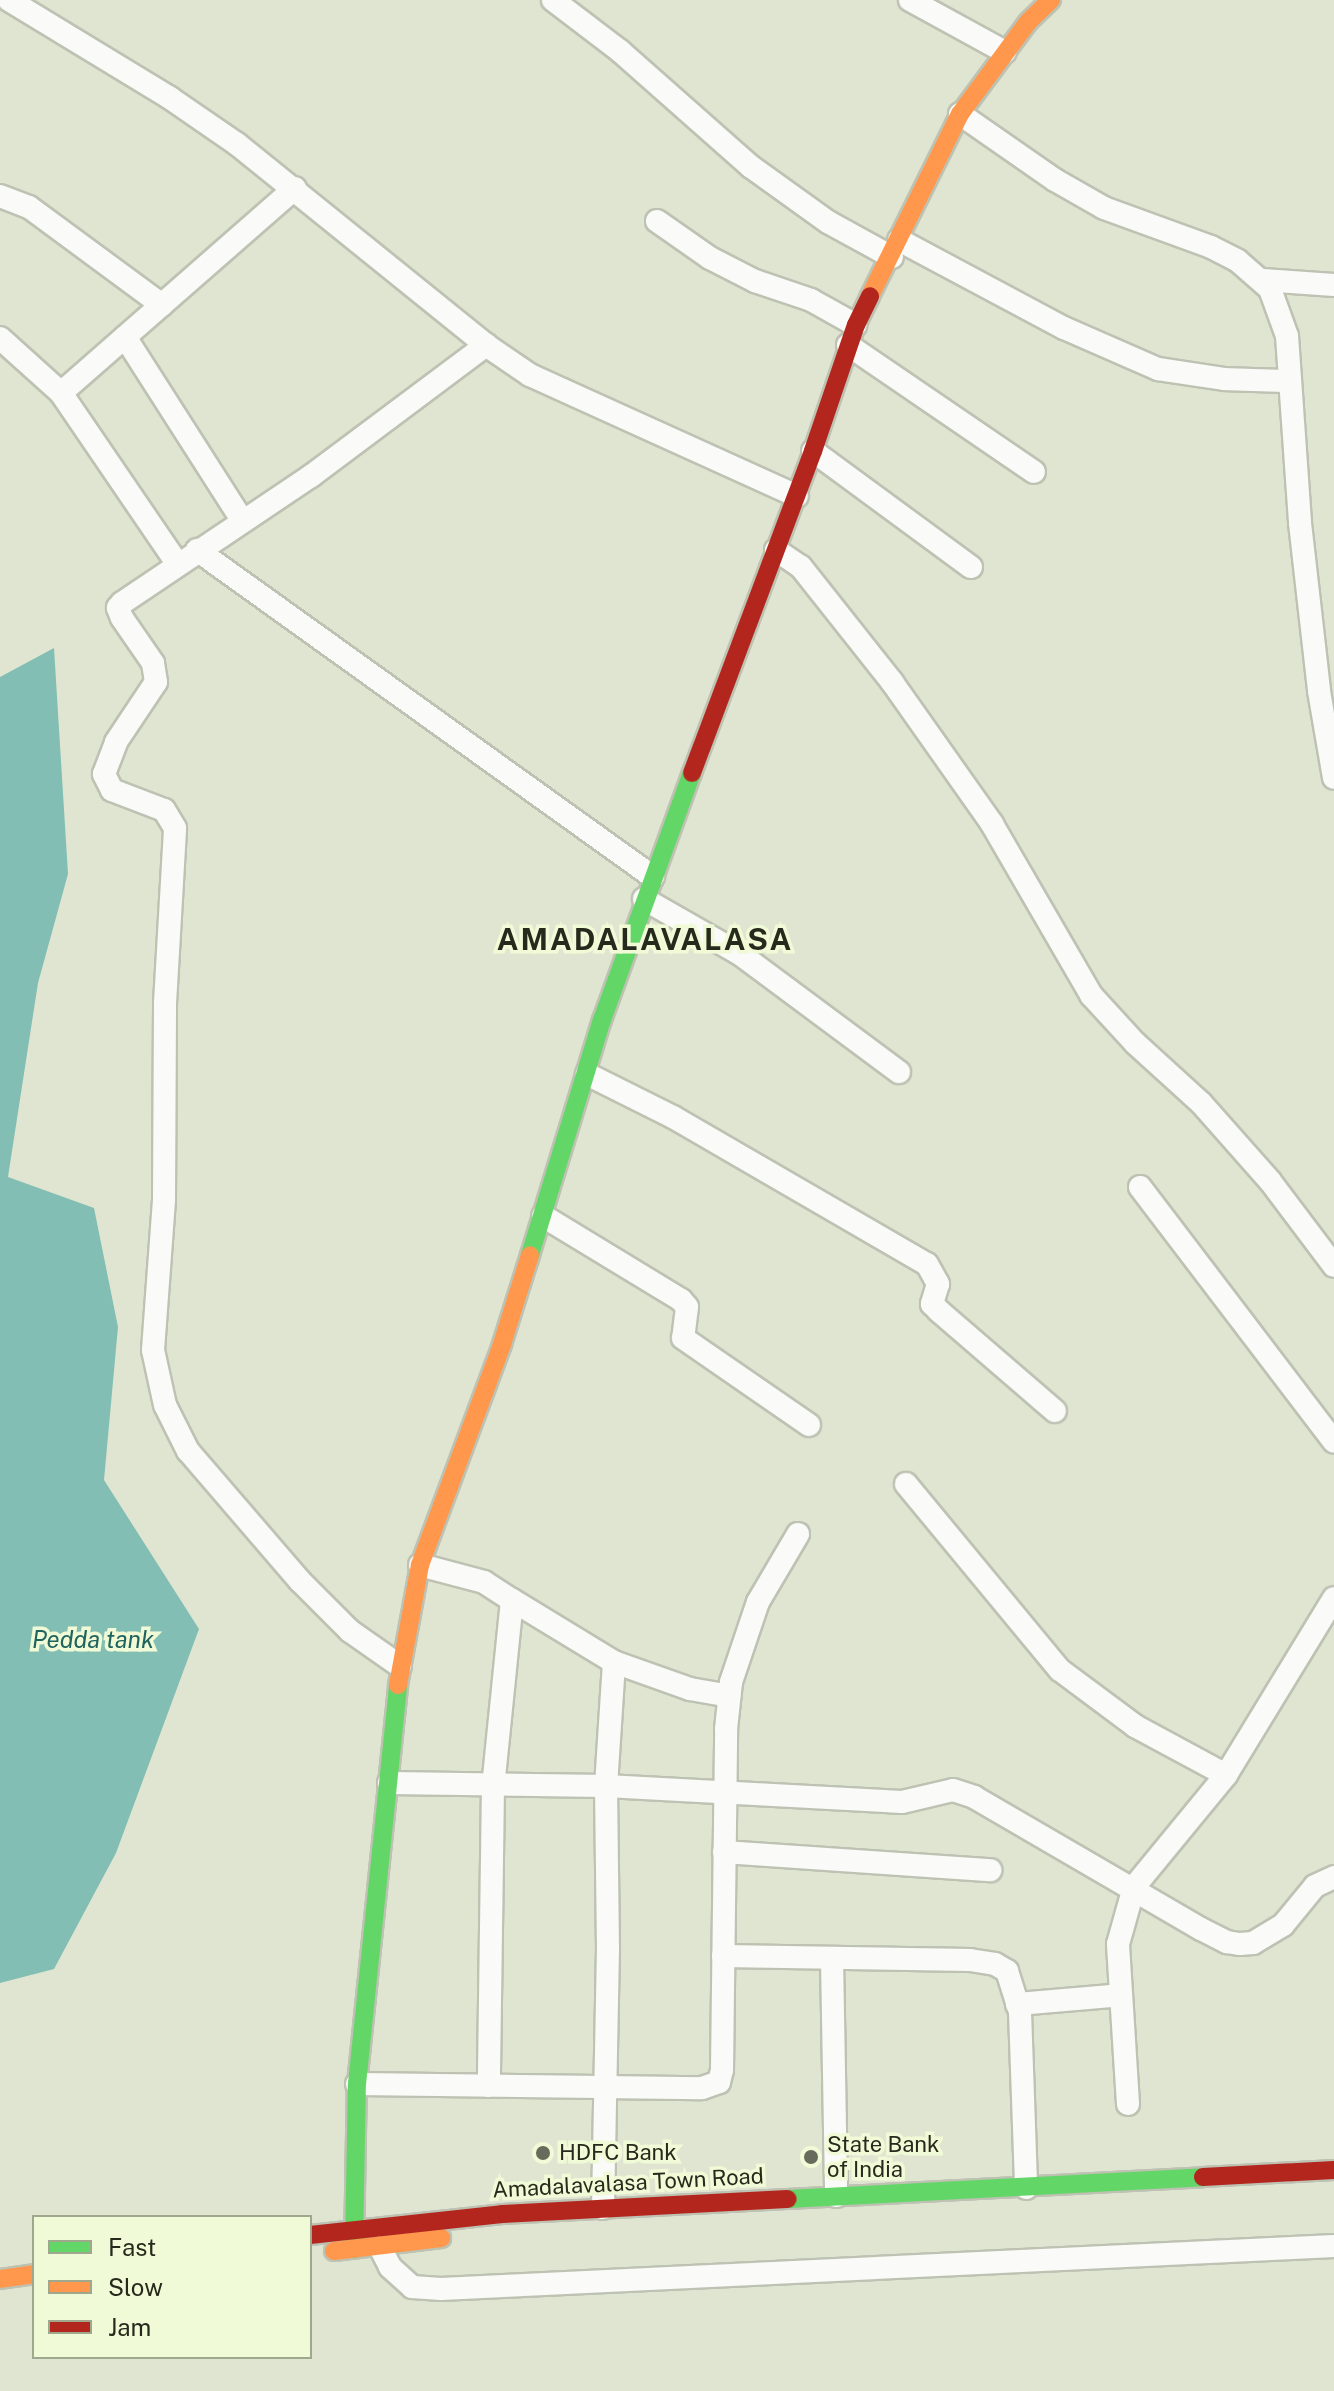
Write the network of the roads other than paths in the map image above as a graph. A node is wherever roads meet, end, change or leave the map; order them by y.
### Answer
1 (9, 0) edge
2 (553, 0) edge
3 (910, 0) edge
4 (1051, 0) edge
5 (1005, 52) junction
6 (960, 114) junction
7 (295, 188) junction
8 (0, 196) edge
9 (657, 221) dead end
10 (896, 249) junction
11 (1263, 280) junction
12 (1334, 285) edge
13 (162, 305) junction
14 (852, 335) junction
15 (125, 337) junction
16 (0, 338) edge
17 (486, 345) junction
18 (1290, 381) junction
19 (61, 393) junction
20 (813, 451) junction
21 (1034, 472) dead end
22 (797, 496) junction
23 (242, 520) junction
24 (197, 550) junction
25 (776, 550) junction
26 (177, 563) junction
27 (971, 567) dead end
28 (1334, 778) edge
29 (653, 877) junction
30 (644, 899) junction
31 (899, 1072) dead end
32 (587, 1074) junction
33 (1140, 1187) dead end
34 (543, 1216) junction
35 (1334, 1266) edge
36 (1055, 1411) dead end
37 (809, 1425) dead end
38 (1334, 1442) edge
39 (906, 1484) dead end
40 (798, 1534) dead end
41 (420, 1565) junction
42 (1334, 1598) edge
43 (512, 1600) junction
44 (614, 1662) junction
45 (400, 1666) junction
46 (729, 1696) junction
47 (1226, 1775) junction
48 (389, 1783) junction
49 (493, 1786) junction
50 (606, 1786) junction
51 (724, 1791) junction
52 (724, 1852) junction
53 (990, 1870) dead end
54 (1334, 1877) edge
55 (1134, 1887) junction
56 (723, 1956) junction
57 (832, 1958) junction
58 (1121, 1995) junction
59 (1017, 2004) junction
60 (357, 2084) junction
61 (489, 2086) junction
62 (604, 2088) junction
63 (1128, 2104) dead end
64 (1334, 2170) edge
65 (1026, 2188) junction
66 (836, 2196) junction
67 (1105, 2201) dead end
68 (603, 2208) junction
69 (713, 2222) dead end
70 (354, 2229) junction
71 (312, 2235) edge
72 (490, 2235) dead end
73 (1334, 2246) edge
74 (380, 2247) junction
75 (354, 2249) junction
76 (312, 2254) edge
77 (32, 2274) edge
78 (0, 2279) edge
79 (32, 2291) edge
80 (0, 2295) edge

1 - 7 street
2 - 10 street
3 - 5 street
4 - 5 street
5 - 6 street
6 - 10 street
6 - 11 street
7 - 13 street
7 - 17 street
8 - 13 street
9 - 14 street
10 - 14 street
10 - 18 street
11 - 12 street
11 - 18 street
13 - 15 street
14 - 20 street
14 - 21 street
15 - 19 street
15 - 23 street
16 - 19 street
17 - 22 street
17 - 23 street
18 - 28 street
19 - 26 street
20 - 22 street
20 - 27 street
22 - 25 street
23 - 24 street
24 - 26 street
24 - 29 street
25 - 29 street
25 - 35 street
26 - 45 street
29 - 30 street
30 - 31 street
30 - 32 street
32 - 34 street
32 - 36 street
33 - 38 street
34 - 37 street
34 - 41 street
39 - 47 street
40 - 46 street
41 - 43 street
41 - 45 street
42 - 47 street
43 - 44 street
43 - 49 street
44 - 46 street
44 - 50 street
45 - 48 street
46 - 51 street
47 - 55 street
48 - 49 street
48 - 60 street
49 - 50 street
49 - 61 street
50 - 51 street
50 - 62 street
51 - 52 street
51 - 55 street
52 - 53 street
52 - 56 street
54 - 55 street
55 - 58 street
56 - 57 street
56 - 62 street
57 - 59 street
57 - 66 street
58 - 59 street
58 - 63 street
59 - 65 street
60 - 61 street
60 - 70 street
61 - 62 street
62 - 68 street
64 - 65 street, Amadalavalasa Town Road
65 - 66 street, Amadalavalasa Town Road
66 - 68 street, Amadalavalasa Town Road
67 - 69 street, Amadalavalasa Town Road
68 - 70 street, Amadalavalasa Town Road
70 - 71 street, Amadalavalasa Town Road
70 - 75 street
72 - 74 street, Amadalavalasa Town Road
73 - 74 street
74 - 75 street, Amadalavalasa Town Road
75 - 76 street, Amadalavalasa Town Road
77 - 78 street
79 - 80 street

